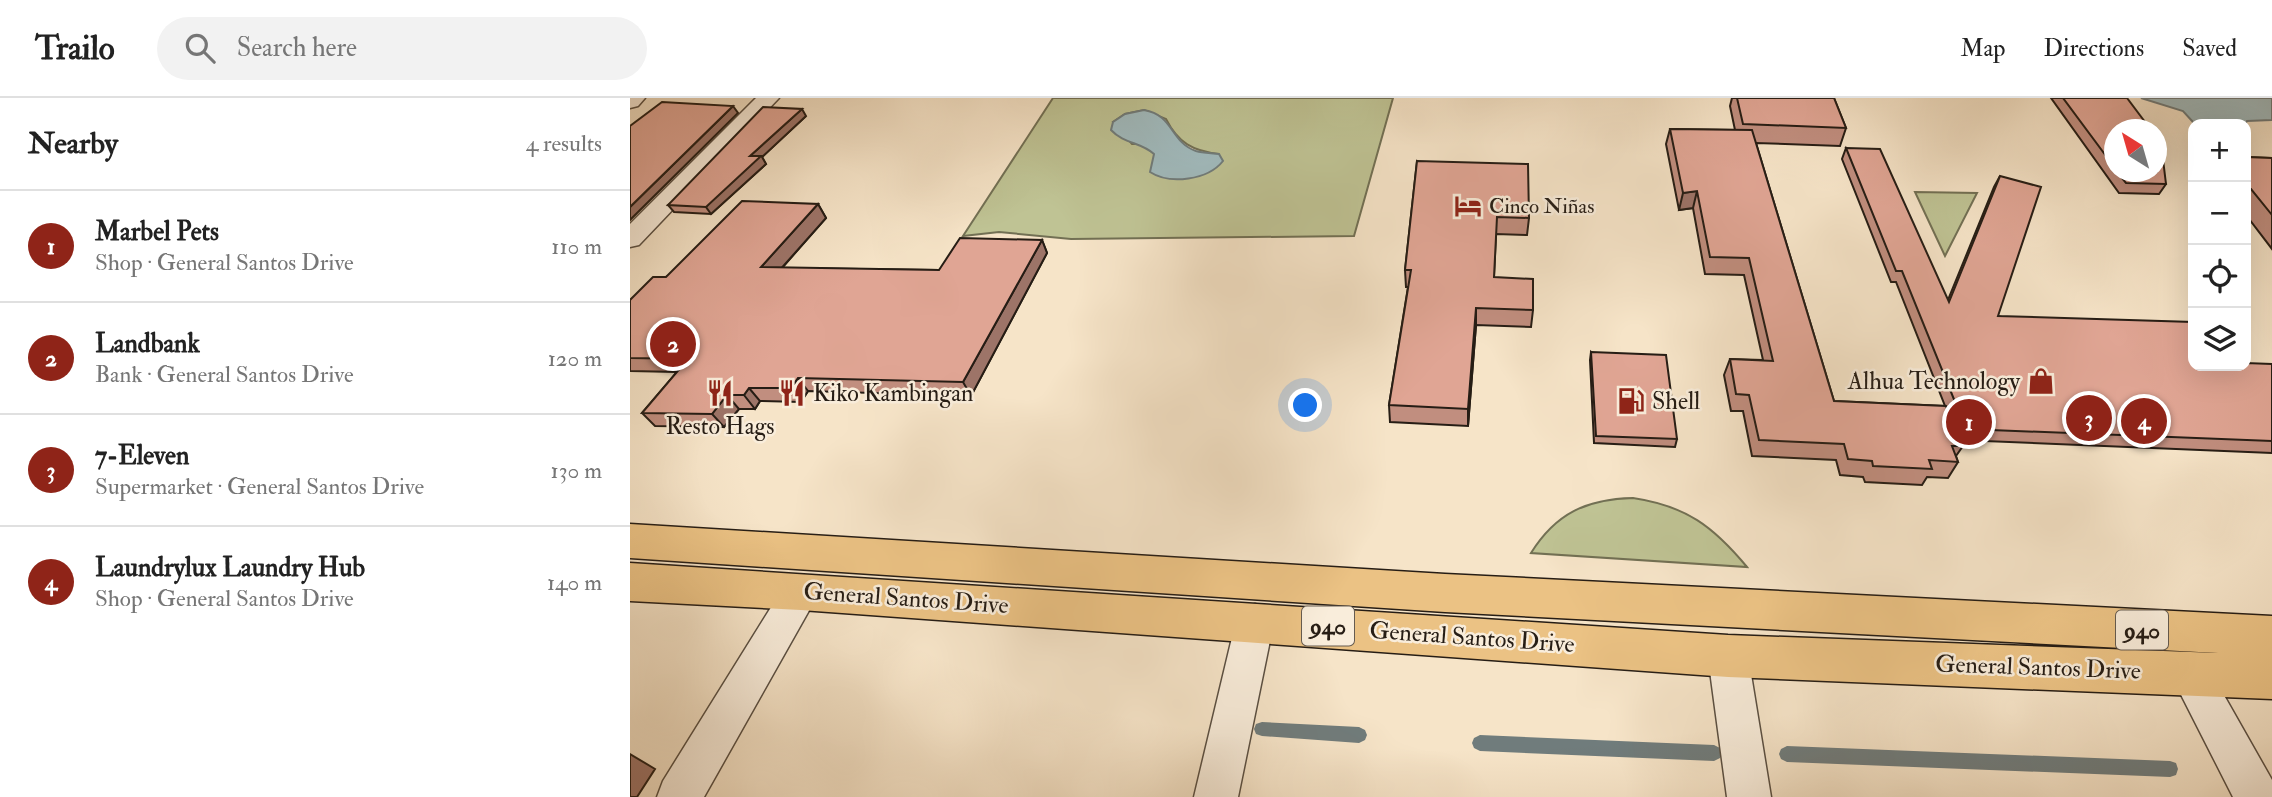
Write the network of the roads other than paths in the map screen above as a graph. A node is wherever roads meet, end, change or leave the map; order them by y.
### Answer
1 (768, 98) edge
2 (630, 239) edge
3 (630, 541) edge
4 (630, 582) edge
5 (801, 591) junction
6 (1255, 621) junction
7 (2272, 636) edge
8 (1728, 656) junction
9 (2190, 673) junction
10 (2272, 677) edge
11 (679, 797) edge
12 (1216, 797) edge
13 (1749, 797) edge
14 (2257, 797) edge

1 - 2 street
3 - 7 highway, General Santos Drive / 940
4 - 5 highway, General Santos Drive / 940
5 - 6 highway, General Santos Drive / 940
5 - 11 street
6 - 8 highway, General Santos Drive / 940
6 - 12 street
8 - 9 highway, General Santos Drive / 940
8 - 13 street
9 - 10 highway, General Santos Drive / 940
9 - 14 street

